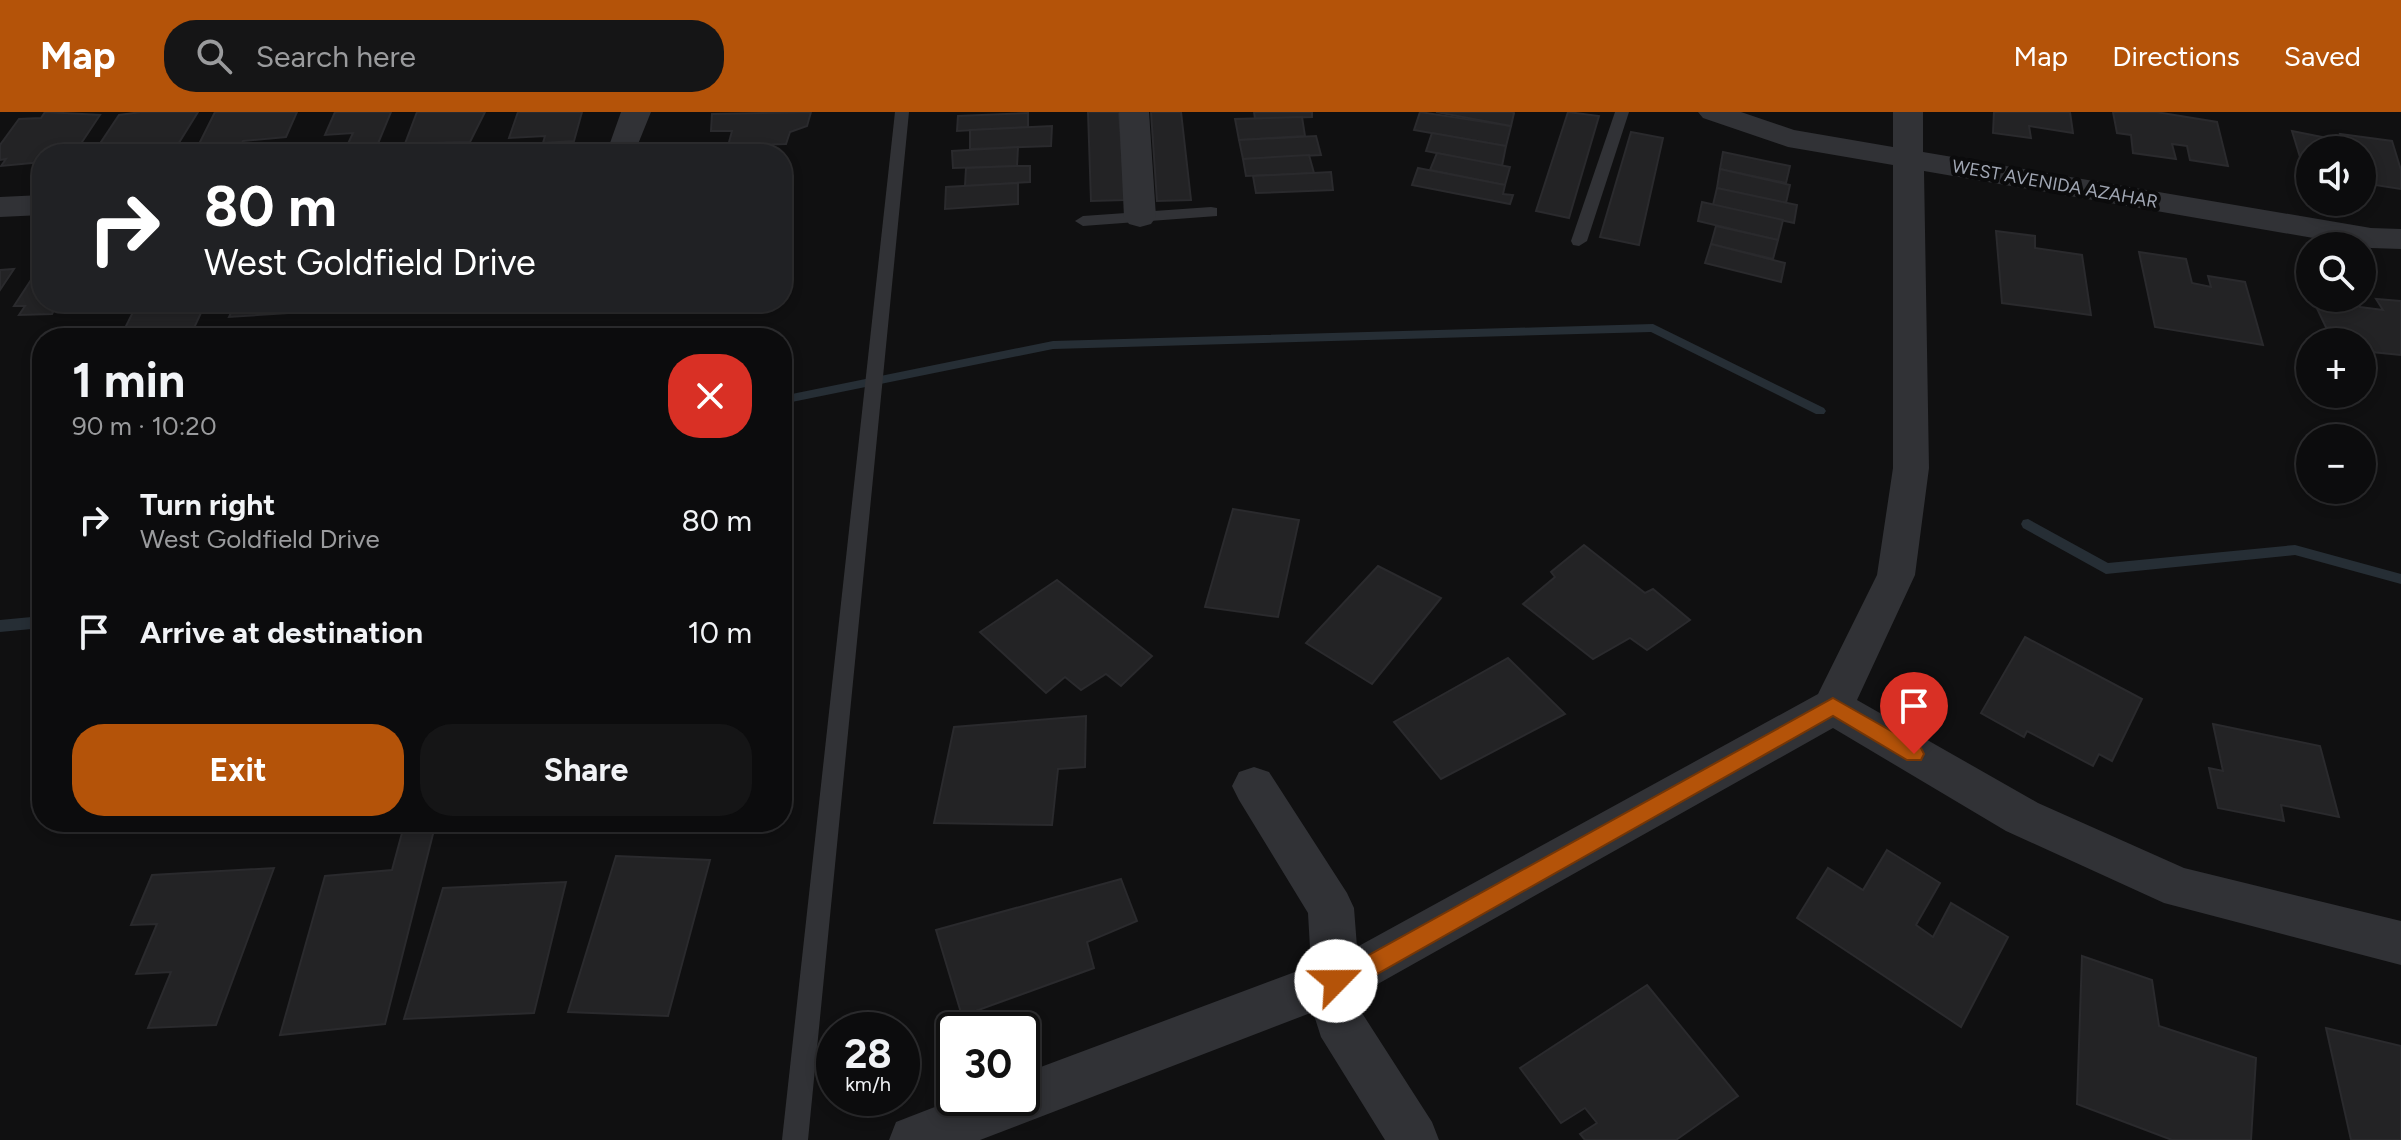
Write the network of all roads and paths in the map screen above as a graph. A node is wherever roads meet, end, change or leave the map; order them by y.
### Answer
1 (636, 112) edge
2 (902, 112) edge
3 (1134, 112) edge
4 (1622, 112) edge
5 (1713, 112) edge
6 (1908, 112) edge
7 (625, 144) edge
8 (1909, 159) junction
9 (32, 205) edge
10 (0, 207) edge
11 (1211, 212) dead end
12 (1140, 217) junction
13 (1083, 221) dead end
14 (2401, 239) edge
15 (1579, 241) dead end
16 (1833, 707) junction
17 (1254, 786) dead end
18 (2401, 943) edge
19 (1336, 981) junction
20 (795, 1140) edge
21 (914, 1140) edge
22 (1414, 1140) edge

1 - 7 street
2 - 20 lane
3 - 12 street
4 - 15 lane
5 - 8 street, WEST AVENIDA AZAHAR
6 - 8 street
8 - 14 street, WEST AVENIDA AZAHAR
8 - 16 street
9 - 10 street
11 - 12 lane
12 - 13 lane
16 - 18 street
16 - 19 street
17 - 19 street
19 - 21 street
19 - 22 street

